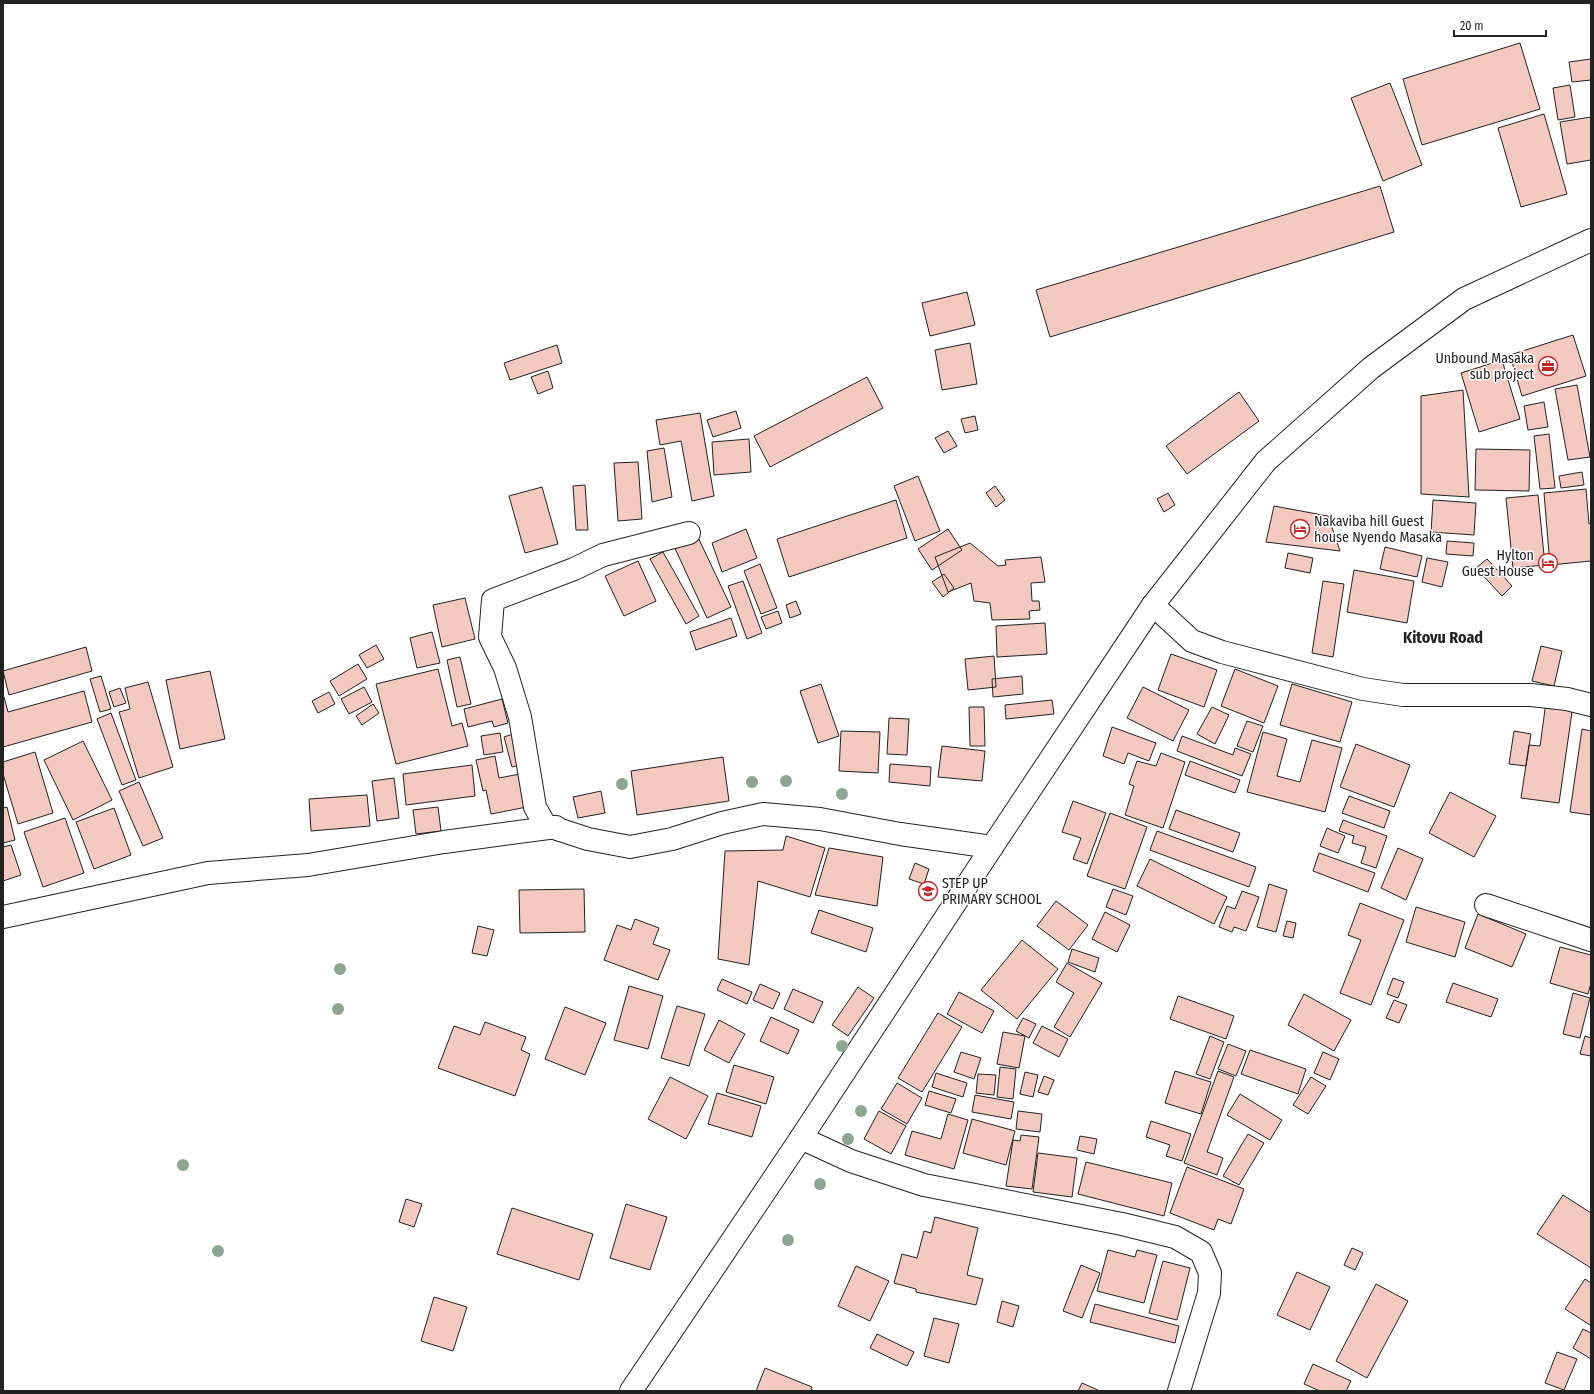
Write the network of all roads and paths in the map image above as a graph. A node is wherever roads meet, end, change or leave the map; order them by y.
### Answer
1 (1591, 240) edge
2 (689, 534) dead end
3 (1153, 605) junction
4 (1591, 705) edge
5 (556, 828) junction
6 (992, 847) junction
7 (1486, 905) dead end
8 (3, 917) edge
9 (1591, 940) edge
10 (801, 1138) junction
11 (631, 1391) edge
12 (1179, 1391) edge

1 - 3 street
2 - 5 street
3 - 4 street
3 - 6 street
5 - 6 street
5 - 8 street
6 - 10 street
7 - 9 street
10 - 11 street
10 - 12 street

